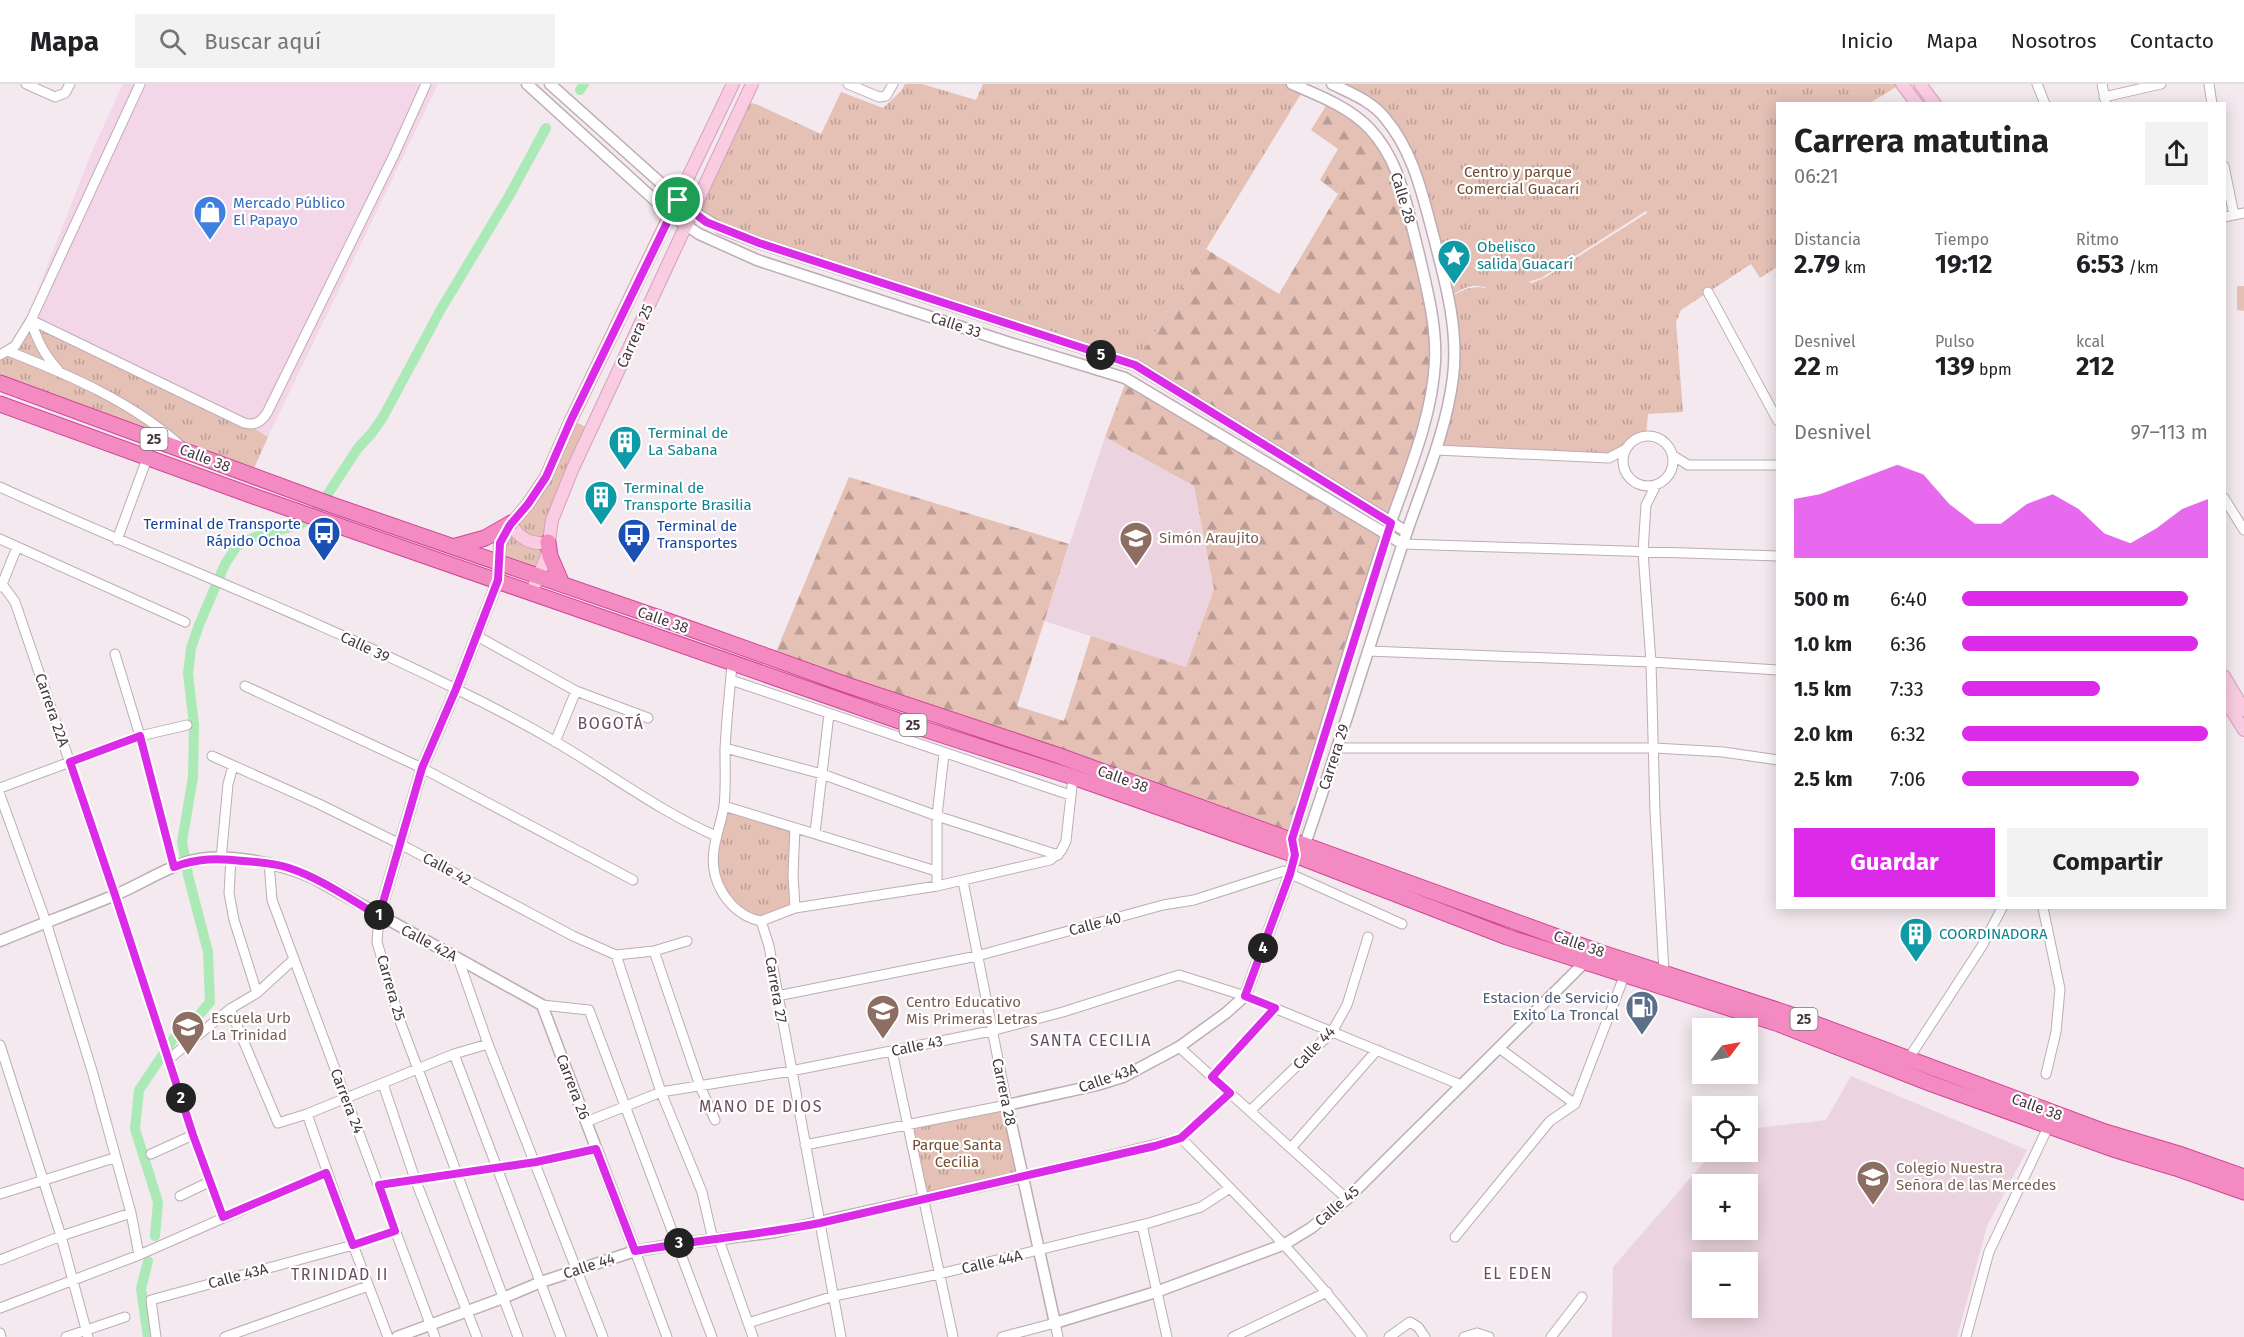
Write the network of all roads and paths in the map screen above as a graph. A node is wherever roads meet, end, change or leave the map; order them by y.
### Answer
1 (26, 84) edge
2 (70, 84) edge
3 (140, 84) edge
4 (426, 84) edge
5 (527, 84) edge
6 (550, 84) edge
7 (733, 84) edge
8 (752, 84) edge
9 (848, 84) edge
10 (893, 84) edge
11 (1292, 84) edge
12 (1332, 84) edge
13 (1902, 84) edge
14 (1920, 84) edge
15 (2037, 84) edge
16 (2102, 84) edge
17 (2160, 84) edge
18 (2209, 84) edge
19 (2105, 100) edge
20 (1916, 102) edge
21 (1934, 102) edge
22 (2044, 102) edge
23 (2212, 102) edge
24 (2226, 176) edge
25 (678, 200) junction
26 (692, 211) junction
27 (670, 214) junction
28 (2234, 215) edge
29 (686, 225) junction
30 (1708, 292) dead end
31 (1449, 298) joint
32 (31, 320) junction
33 (1016, 328) junction
34 (1010, 343) junction
35 (4, 353) edge
36 (1435, 362) joint
37 (58, 371) junction
38 (0, 383) edge
39 (0, 404) edge
40 (1776, 417) edge
41 (1626, 449) junction
42 (186, 450) junction
43 (1436, 450) junction
44 (1672, 455) junction
45 (148, 456) junction
46 (1609, 458) junction
47 (1688, 465) junction
48 (1776, 465) edge
49 (1626, 473) junction
50 (1667, 478) junction
51 (1634, 483) junction
52 (1656, 485) junction
53 (0, 487) edge
54 (2226, 501) edge
55 (1646, 505) junction
56 (511, 523) junction
57 (1391, 523) junction
58 (2244, 530) edge
59 (1407, 532) junction
60 (1386, 535) junction
61 (0, 539) edge
62 (117, 540) junction
63 (548, 542) junction
64 (1418, 543) junction
65 (1403, 544) junction
66 (453, 546) junction
67 (17, 547) junction
68 (1643, 552) junction
69 (1776, 556) edge
70 (499, 562) junction
71 (537, 576) junction
72 (498, 580) junction
73 (562, 584) junction
74 (1, 587) edge
75 (531, 593) junction
76 (185, 622) dead end
77 (477, 636) junction
78 (1368, 651) junction
79 (115, 654) dead end
80 (1651, 662) junction
81 (732, 663) junction
82 (1776, 669) edge
83 (2226, 679) edge
84 (731, 680) junction
85 (245, 686) dead end
86 (456, 689) junction
87 (576, 691) junction
88 (2226, 701) edge
89 (2244, 710) edge
90 (829, 714) junction
91 (648, 718) dead end
92 (186, 725) dead end
93 (2244, 730) edge
94 (140, 736) junction
95 (555, 742) junction
96 (725, 748) junction
97 (1338, 748) junction
98 (1655, 748) junction
99 (944, 754) junction
100 (212, 756) dead end
101 (1776, 760) edge
102 (70, 762) junction
103 (233, 766) junction
104 (422, 768) junction
105 (822, 774) junction
106 (1073, 777) junction
107 (0, 788) edge
108 (0, 795) edge
109 (1070, 795) junction
110 (724, 806) junction
111 (937, 816) junction
112 (795, 828) junction
113 (815, 833) junction
114 (716, 836) junction
115 (400, 844) junction
116 (1297, 846) junction
117 (1058, 855) junction
118 (226, 859) junction
119 (268, 863) junction
120 (178, 866) junction
121 (936, 871) junction
122 (1290, 874) junction
123 (633, 880) dead end
124 (963, 881) junction
125 (937, 886) junction
126 (115, 895) junction
127 (795, 908) junction
128 (2001, 909) edge
129 (2043, 909) edge
130 (379, 916) junction
131 (761, 921) junction
132 (46, 922) junction
133 (1402, 924) dead end
134 (1368, 937) dead end
135 (0, 941) edge
136 (687, 941) dead end
137 (654, 951) junction
138 (1596, 951) junction
139 (616, 954) junction
140 (977, 956) junction
141 (458, 958) junction
142 (293, 960) junction
143 (1585, 963) junction
144 (1664, 972) junction
145 (1625, 974) junction
146 (257, 993) junction
147 (777, 996) junction
148 (1245, 996) junction
149 (542, 1005) junction
150 (1275, 1008) junction
151 (230, 1010) junction
152 (991, 1030) junction
153 (1332, 1032) junction
154 (488, 1044) junction
155 (0, 1046) edge
156 (1179, 1047) junction
157 (1499, 1048) junction
158 (1377, 1050) junction
159 (892, 1051) junction
160 (454, 1054) junction
161 (168, 1058) junction
162 (1905, 1065) junction
163 (419, 1068) junction
164 (791, 1071) junction
165 (2046, 1074) dead end
166 (1212, 1077) junction
167 (383, 1084) junction
168 (1461, 1085) junction
169 (700, 1086) junction
170 (661, 1092) junction
171 (1230, 1093) junction
172 (346, 1099) junction
173 (1575, 1104) junction
174 (1007, 1105) junction
175 (625, 1106) junction
176 (1250, 1111) junction
177 (307, 1114) junction
178 (715, 1120) dead end
179 (586, 1122) junction
180 (909, 1125) junction
181 (2049, 1125) junction
182 (193, 1135) junction
183 (1181, 1138) junction
184 (806, 1145) junction
185 (1291, 1148) junction
186 (596, 1149) junction
187 (151, 1154) dead end
188 (114, 1158) junction
189 (536, 1162) junction
190 (495, 1167) junction
191 (326, 1173) junction
192 (456, 1174) junction
193 (1021, 1177) junction
194 (2244, 1177) edge
195 (415, 1179) junction
196 (44, 1181) junction
197 (209, 1182) junction
198 (379, 1185) junction
199 (1230, 1188) junction
200 (2244, 1192) edge
201 (0, 1194) edge
202 (180, 1196) dead end
203 (1347, 1199) junction
204 (924, 1200) junction
205 (130, 1213) junction
206 (223, 1217) junction
207 (820, 1223) junction
208 (1142, 1225) junction
209 (395, 1231) junction
210 (61, 1236) junction
211 (1455, 1238) dead end
212 (716, 1240) junction
213 (677, 1244) junction
214 (1285, 1244) junction
215 (353, 1245) junction
216 (635, 1251) junction
217 (1038, 1251) junction
218 (139, 1255) junction
219 (0, 1260) edge
220 (578, 1269) junction
221 (939, 1274) junction
222 (73, 1279) junction
223 (541, 1282) junction
224 (368, 1286) junction
225 (1156, 1292) junction
226 (1327, 1292) junction
227 (834, 1296) junction
228 (1582, 1297) dead end
229 (503, 1298) junction
230 (0, 1308) edge
231 (468, 1311) junction
232 (125, 1317) dead end
233 (748, 1323) junction
234 (1055, 1323) junction
235 (431, 1325) junction
236 (87, 1334) edge
237 (66, 1337) edge
238 (156, 1337) edge
239 (225, 1337) edge
240 (388, 1337) edge
241 (397, 1337) edge
242 (435, 1337) edge
243 (477, 1337) edge
244 (518, 1337) edge
245 (561, 1337) edge
246 (603, 1337) edge
247 (667, 1337) edge
248 (712, 1337) edge
249 (753, 1337) edge
250 (841, 1337) edge
251 (953, 1337) edge
252 (1002, 1337) edge
253 (1058, 1337) edge
254 (1167, 1337) edge
255 (1233, 1337) edge
256 (1362, 1337) edge
257 (1389, 1337) edge
258 (1425, 1337) edge
259 (1464, 1337) edge
260 (1489, 1337) edge
261 (1551, 1337) edge
262 (1966, 1337) edge

1 - 2 street
3 - 32 street
4 - 32 street
5 - 27 street, Calle 33
6 - 25 street, Calle 33
7 - 25 main road, Carrera 25
8 - 26 main road, Carrera 25
9 - 10 street
11 - 36 street, Calle 28
12 - 31 street, Calle 28
13 - 20 main road
14 - 21 main road
15 - 22 street
16 - 19 street
17 - 19 street
18 - 23 street
24 - 28 street
25 - 26 street, Calle 33
25 - 27 main road, Carrera 25
26 - 29 main road, Carrera 25
26 - 33 street, Calle 33
27 - 29 street, Calle 33
27 - 56 main road, Carrera 25
29 - 34 street, Calle 33
29 - 63 main road, Carrera 25
30 - 40 street
31 - 43 street, Carrera 29
32 - 35 street
32 - 37 street
33 - 34 street
33 - 57 street, Calle 33
34 - 60 street, Calle 33
35 - 37 street
36 - 57 street, Carrera 29
37 - 42 street
38 - 42 highway, Calle 38 / 25
39 - 45 highway, Calle 38 / 25
41 - 44 street
41 - 46 street
41 - 49 street
42 - 66 highway, Calle 38 / 25
43 - 46 street
43 - 59 street, Carrera 29
44 - 47 street
44 - 50 street
45 - 62 street
45 - 72 highway, Calle 38 / 25
46 - 49 street
47 - 48 street
47 - 50 street
49 - 51 street
50 - 52 street
51 - 52 street
51 - 55 street
52 - 55 street
53 - 62 street, Calle 39
54 - 58 street
55 - 68 street
56 - 63 main road
56 - 66 highway
56 - 70 main road, Carrera 25
57 - 59 street, Calle 33
57 - 60 street, Carrera 29
59 - 64 street
59 - 65 street, Carrera 29
60 - 65 street, Calle 33
60 - 116 street, Carrera 29
61 - 67 street
62 - 86 street, Calle 39
63 - 71 main road, Carrera 25
63 - 73 highway
64 - 65 street
64 - 68 street
65 - 78 street, Carrera 29
66 - 70 highway, Calle 38 / 25
67 - 74 street, Carrera 22A
67 - 76 street
68 - 69 street
68 - 80 street
70 - 71 highway, Calle 38 / 25
70 - 72 main road, Carrera 25
71 - 73 highway, Calle 38 / 25
71 - 75 main road, Carrera 25
72 - 75 highway, Calle 38 / 25
72 - 77 street, Carrera 25
73 - 116 highway, Calle 38 / 25
74 - 102 street, Carrera 22A
75 - 81 highway, Calle 38 / 25
77 - 86 street, Carrera 25
77 - 87 street
78 - 80 street
78 - 97 street, Carrera 29
79 - 94 street
80 - 82 street
80 - 98 street
81 - 84 street
81 - 106 highway, Calle 38 / 25
83 - 89 main road
84 - 90 street
84 - 96 street
85 - 104 street
86 - 95 street, Calle 39
86 - 104 street, Carrera 25
87 - 91 street
87 - 95 street
88 - 93 main road
90 - 99 street
90 - 105 street
92 - 94 street
94 - 102 street
94 - 120 street
95 - 114 street, Calle 39
96 - 105 street
96 - 110 street
97 - 98 street
97 - 116 street, Carrera 29
98 - 101 street
98 - 144 street
99 - 109 street
99 - 111 street
100 - 103 street, Calle 42
102 - 107 street
102 - 126 street, Carrera 22A
103 - 115 street, Calle 42
103 - 118 street
104 - 115 street, Carrera 25
104 - 123 street
105 - 111 street
105 - 113 street
106 - 109 street
106 - 116 highway, Calle 38 / 25
108 - 132 street
109 - 117 street
110 - 112 street
110 - 114 street
111 - 117 street
111 - 121 street
112 - 113 street
112 - 127 street
113 - 121 street
114 - 131 street
115 - 130 street, Carrera 25
115 - 139 street, Calle 42
116 - 122 street, Calle 43A
116 - 138 highway, Calle 38 / 25
116 - 143 highway, Calle 38 / 25
117 - 124 street
118 - 119 street, Calle 42A
118 - 120 street, Calle 42A
118 - 146 street
119 - 130 street, Calle 42A
119 - 142 street, Carrera 24
120 - 126 street, Calle 42A
121 - 125 street
122 - 133 street, Calle 40
122 - 140 street, Calle 40
122 - 148 street, Calle 43A
124 - 125 street
124 - 140 street, Carrera 28
125 - 127 street
126 - 132 street, Calle 42A
126 - 161 street, Carrera 22A
127 - 131 street
128 - 162 street
129 - 165 street
130 - 141 street, Calle 42A
130 - 163 street, Carrera 25
131 - 147 street, Carrera 27
132 - 135 street, Calle 42A
132 - 188 street
134 - 153 street, Calle 44
136 - 137 street, Calle 42
137 - 139 street, Calle 42
137 - 169 street
138 - 143 street, Calle 45
138 - 144 highway, Calle 38 / 25
139 - 170 street
140 - 147 street, Calle 40
140 - 152 street, Carrera 28
141 - 149 street, Calle 42A
141 - 154 street
142 - 146 street
142 - 172 street, Carrera 24
143 - 145 highway, Calle 38 / 25
143 - 157 street, Calle 45
144 - 162 highway, Calle 38 / 25
145 - 162 highway, Calle 38 / 25
145 - 173 street
146 - 151 street
147 - 164 street, Carrera 27
148 - 150 street
148 - 152 street, Calle 43
148 - 156 street, Calle 43A
149 - 175 street, Calle 42A
149 - 179 street, Carrera 26
150 - 153 street
150 - 166 street
151 - 161 street
151 - 177 street
152 - 159 street, Calle 43
152 - 174 street, Carrera 28
153 - 158 street
153 - 176 street, Calle 44
154 - 160 street
154 - 189 street
155 - 196 street
156 - 166 street
156 - 174 street, Calle 43A
157 - 168 street, Calle 45
157 - 173 street
158 - 168 street
158 - 185 street
159 - 164 street, Calle 43
159 - 180 street
160 - 163 street
160 - 190 street
161 - 182 street, Carrera 22A
162 - 181 highway, Calle 38 / 25
162 - 194 highway, Calle 38 / 25
163 - 167 street
163 - 192 street, Carrera 25
164 - 169 street, Calle 43
164 - 184 street, Carrera 27
166 - 171 street
167 - 172 street
167 - 195 street
168 - 203 street, Calle 45
169 - 170 street, Calle 43
169 - 178 street
170 - 175 street, Calle 43
170 - 212 street
171 - 176 street
171 - 183 street, Calle 44
172 - 177 street
172 - 198 street, Carrera 24
173 - 211 street
174 - 180 street, Calle 43A
174 - 193 street, Carrera 28
175 - 179 street, Calle 43
175 - 213 street
176 - 185 street
177 - 191 street
179 - 186 street, Carrera 26
180 - 184 street, Calle 43A
180 - 204 street
181 - 200 highway, Calle 38 / 25
181 - 262 street
182 - 187 street
182 - 197 street, Carrera 22A
183 - 193 street, Calle 44
183 - 199 street
184 - 207 street, Carrera 27
185 - 203 street
186 - 189 street
186 - 216 street, Carrera 26
188 - 196 street
188 - 205 street
189 - 190 street
189 - 220 street
190 - 192 street
190 - 223 street
191 - 206 street
191 - 215 street
192 - 195 street
192 - 229 street, Carrera 25
193 - 204 street, Calle 44
193 - 217 street, Carrera 28
195 - 198 street
195 - 231 street
196 - 201 street
196 - 210 street
197 - 202 street
197 - 206 street, Carrera 22A
198 - 209 street, Carrera 24
199 - 208 street, Calle 44A
199 - 214 street
203 - 214 street, Calle 45
204 - 207 street, Calle 44
204 - 221 street
205 - 210 street
205 - 218 street
206 - 218 street
207 - 212 street, Calle 44
207 - 227 street, Carrera 27
208 - 217 street, Calle 44A
208 - 225 street
209 - 215 street, Calle 43A
209 - 235 street, Carrera 24
210 - 219 street
210 - 222 street
212 - 213 street, Calle 44
212 - 233 street
213 - 216 street, Calle 44
213 - 248 street
214 - 225 street, Calle 45
214 - 226 street
215 - 224 street
215 - 238 street, Calle 43A
216 - 220 street, Calle 44
216 - 247 street, Carrera 26
217 - 221 street, Calle 44A
217 - 234 street, Carrera 28
218 - 222 street
220 - 223 street, Calle 44
220 - 246 street
221 - 227 street, Calle 44A
221 - 251 street
222 - 230 street
222 - 236 street
223 - 229 street, Calle 44
223 - 245 street
224 - 239 street
224 - 240 street
225 - 234 street, Calle 45
225 - 254 street
226 - 255 street
226 - 256 street
227 - 233 street, Calle 44A
227 - 250 street, Carrera 27
228 - 261 street
229 - 231 street, Calle 44
229 - 244 street, Carrera 25
231 - 235 street, Calle 44
231 - 243 street
232 - 236 street
233 - 249 street
234 - 252 street, Calle 45
234 - 253 street, Carrera 28
235 - 241 street, Calle 44
235 - 242 street, Carrera 24
236 - 237 street
257 - 258 street
259 - 260 street

